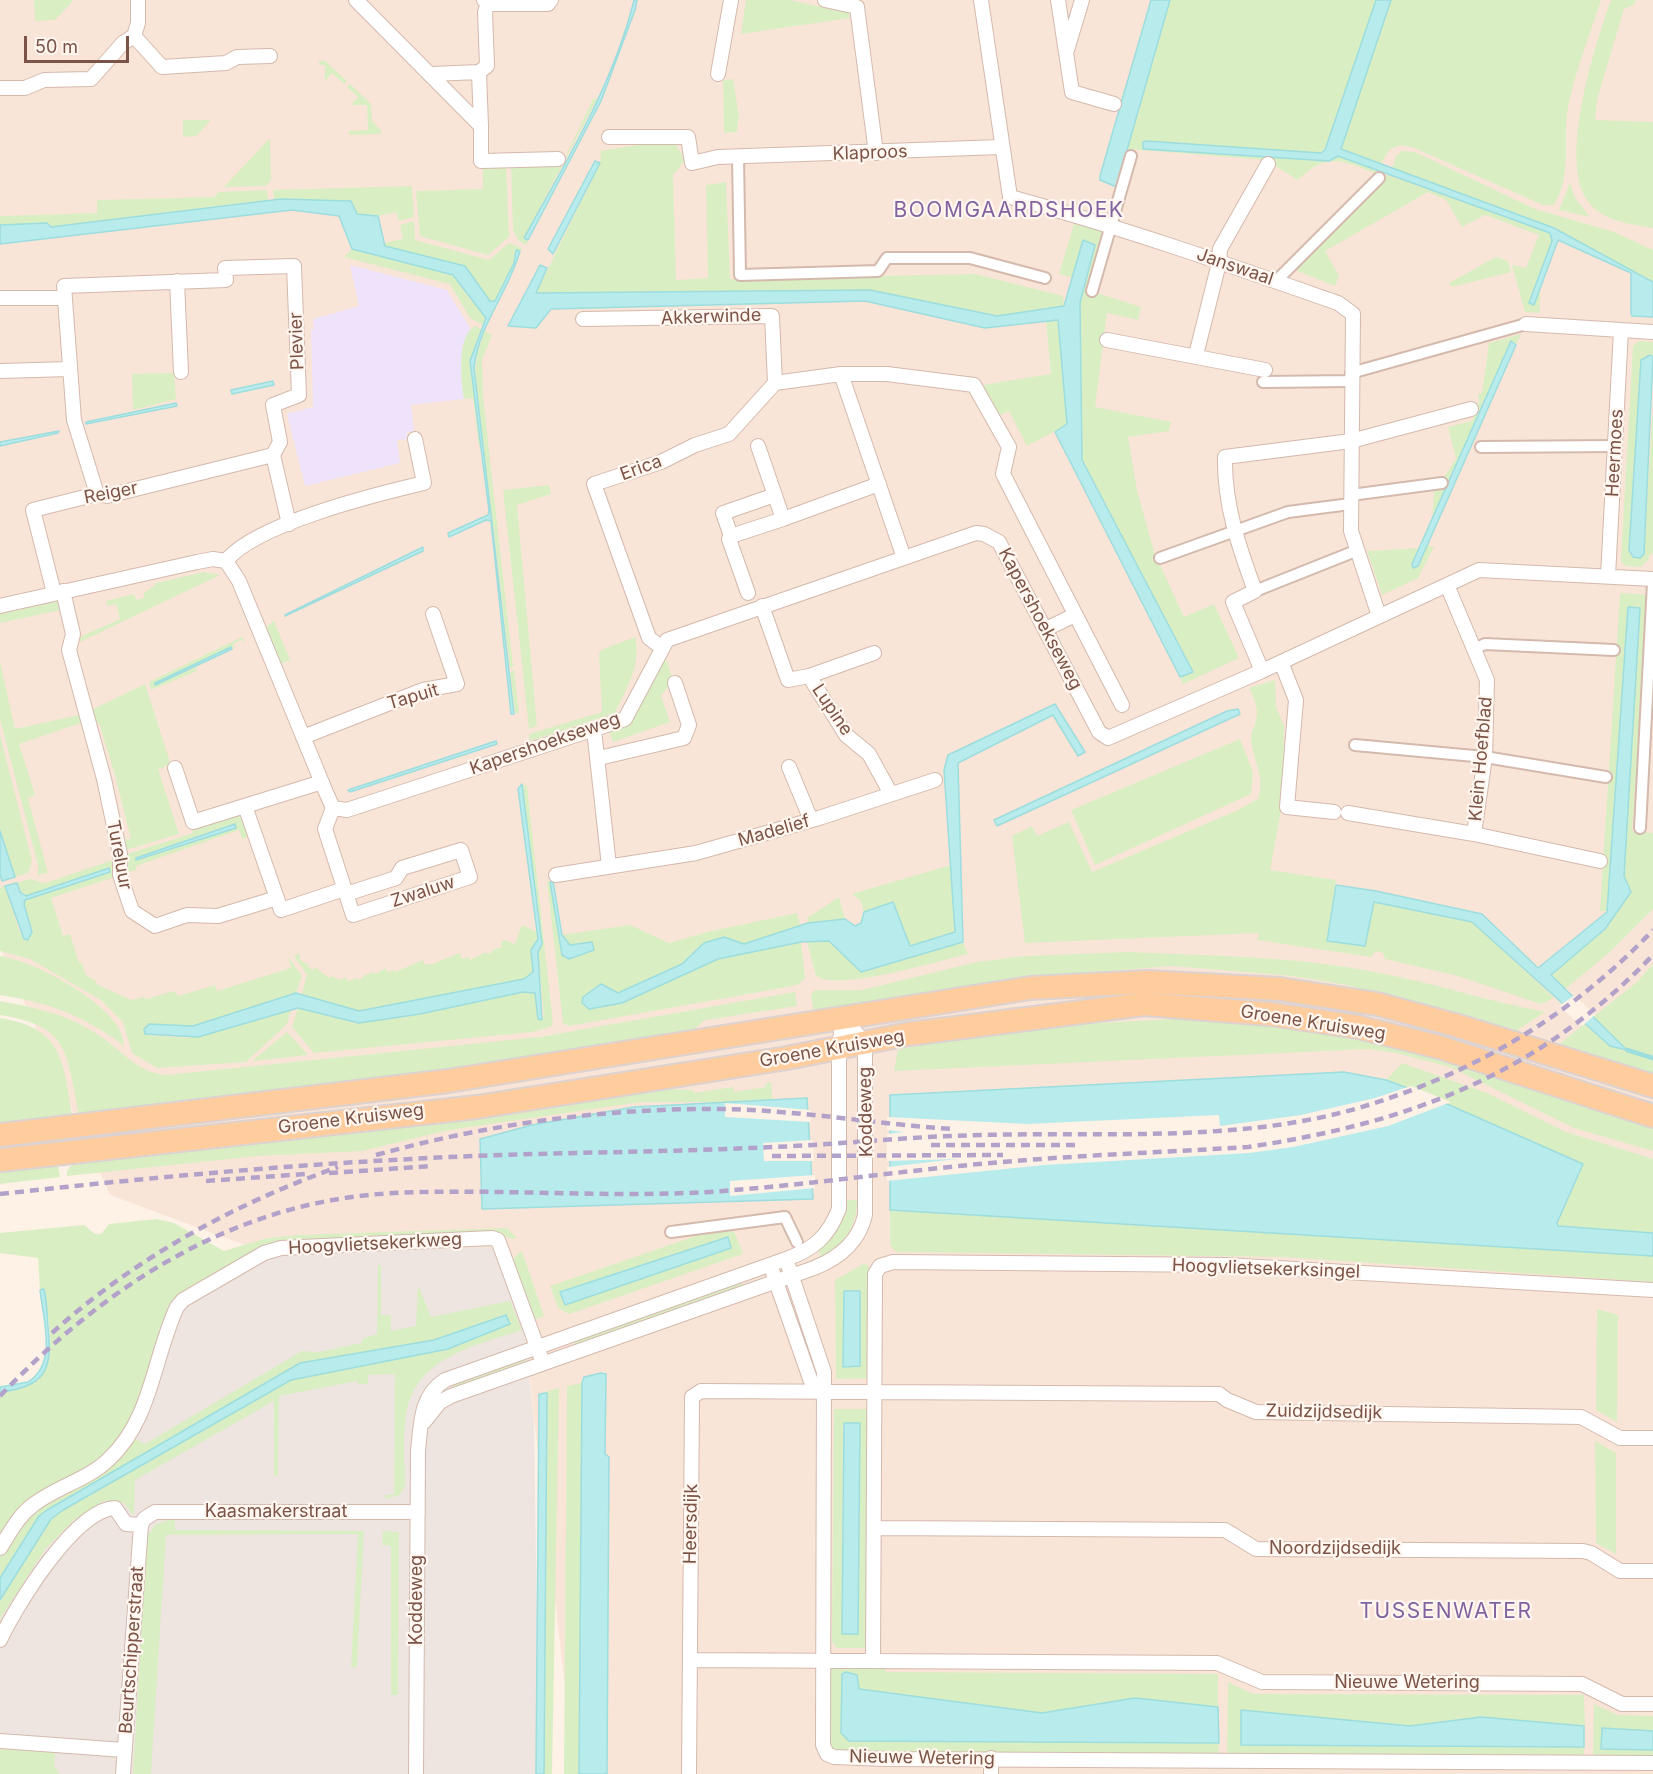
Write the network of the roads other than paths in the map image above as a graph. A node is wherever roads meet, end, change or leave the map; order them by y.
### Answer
1 (138, 0) edge
2 (356, 0) edge
3 (551, 0) edge
4 (731, 0) edge
5 (825, 0) edge
6 (981, 0) edge
7 (1058, 0) edge
8 (1082, 0) edge
9 (486, 2) edge
10 (134, 36) junction
11 (1066, 52) junction
12 (270, 56) dead end
13 (479, 72) junction
14 (432, 74) junction
15 (718, 75) dead end
16 (0, 88) edge
17 (1114, 104) dead end
18 (481, 126) junction
19 (609, 137) dead end
20 (1001, 147) junction
21 (876, 153) junction
22 (1131, 156) dead end
23 (738, 157) junction
24 (558, 159) dead end
25 (1269, 164) dead end
26 (1378, 178) dead end
27 (1112, 225) junction
28 (1219, 263) junction
29 (1045, 278) dead end
30 (177, 281) junction
31 (1276, 281) junction
32 (1092, 291) dead end
33 (0, 298) edge
34 (64, 298) junction
35 (583, 319) dead end
36 (1526, 324) joint
37 (1621, 330) junction
38 (1653, 332) edge
39 (1107, 340) dead end
40 (1196, 355) junction
41 (70, 369) junction
42 (0, 371) edge
43 (181, 372) dead end
44 (842, 374) junction
45 (1264, 376) joint
46 (1352, 377) junction
47 (775, 383) junction
48 (1471, 409) dead end
49 (415, 439) dead end
50 (1351, 441) junction
51 (758, 446) dead end
52 (1616, 446) junction
53 (1481, 447) dead end
54 (273, 455) junction
55 (1442, 483) dead end
56 (879, 484) junction
57 (97, 494) junction
58 (775, 495) junction
59 (1351, 500) junction
60 (783, 519) junction
61 (289, 524) junction
62 (1234, 532) junction
63 (731, 536) junction
64 (1358, 550) junction
65 (904, 558) junction
66 (1160, 558) dead end
67 (226, 561) junction
68 (1608, 576) junction
69 (1653, 581) edge
70 (1447, 585) junction
71 (1255, 591) junction
72 (58, 592) junction
73 (748, 593) dead end
74 (0, 606) edge
75 (762, 606) junction
76 (434, 614) dead end
77 (1075, 615) junction
78 (1379, 616) junction
79 (1046, 629) junction
80 (662, 648) junction
81 (1474, 649) junction
82 (1614, 650) dead end
83 (874, 653) dead end
84 (1281, 662) junction
85 (1262, 671) junction
86 (809, 676) junction
87 (675, 683) dead end
88 (1122, 705) dead end
89 (594, 730) junction
90 (303, 737) junction
91 (1355, 745) dead end
92 (1485, 757) junction
93 (599, 758) junction
94 (789, 767) dead end
95 (175, 768) dead end
96 (1606, 777) dead end
97 (935, 780) dead end
98 (322, 782) junction
99 (891, 794) junction
100 (245, 806) junction
101 (333, 808) junction
102 (811, 819) junction
103 (1640, 828) dead end
104 (1474, 834) junction
105 (1600, 861) dead end
106 (609, 866) junction
107 (556, 875) dead end
108 (345, 891) junction
109 (277, 898) junction
110 (843, 1017) junction
111 (864, 1042) junction
112 (839, 1048) junction
113 (1653, 1086) edge
114 (1653, 1116) edge
115 (0, 1135) edge
116 (0, 1160) edge
117 (671, 1232) dead end
118 (797, 1242) dead end
119 (786, 1259) junction
120 (770, 1265) junction
121 (792, 1276) junction
122 (776, 1281) junction
123 (1653, 1290) edge
124 (538, 1346) junction
125 (543, 1363) junction
126 (820, 1391) junction
127 (873, 1393) junction
128 (421, 1426) junction
129 (1653, 1438) edge
130 (418, 1512) junction
131 (141, 1525) junction
132 (873, 1528) junction
133 (0, 1548) edge
134 (1653, 1571) edge
135 (0, 1640) edge
136 (690, 1660) junction
137 (823, 1660) junction
138 (873, 1661) junction
139 (1653, 1704) edge
140 (0, 1742) edge
141 (124, 1750) junction
142 (991, 1758) junction
143 (1116, 1759) junction
144 (1653, 1763) edge
145 (1362, 1768) edge
146 (1477, 1768) edge
147 (123, 1774) edge
148 (416, 1774) edge
149 (689, 1774) edge
150 (991, 1774) edge
151 (1116, 1774) edge

1 - 10 street
2 - 14 street
3 - 9 street
4 - 15 street
5 - 21 street
6 - 20 street, Janswaal
7 - 11 street
8 - 11 street
9 - 13 street
10 - 12 street
10 - 16 street
11 - 17 street
13 - 14 street
13 - 18 street
14 - 18 street
18 - 24 street
19 - 23 street, Klaproos
20 - 21 street, Klaproos
20 - 27 street, Janswaal
21 - 23 street, Klaproos
22 - 27 street
23 - 29 street
25 - 28 street
26 - 31 street
27 - 28 street, Janswaal
27 - 32 street
28 - 31 street, Janswaal
28 - 40 street
30 - 34 street, Plevier
30 - 43 street
30 - 54 street, Plevier
31 - 46 street, Janswaal
33 - 34 street
34 - 41 street
35 - 47 street, Akkerwinde
36 - 37 street
36 - 46 street
37 - 38 street
37 - 52 street, Heermoes
39 - 40 street
40 - 45 street
41 - 42 street
41 - 57 street
44 - 47 street
44 - 56 street
44 - 77 street
45 - 46 street
46 - 50 street, Janswaal
47 - 80 street, Erica
48 - 50 street
49 - 61 street
50 - 59 street, Janswaal
50 - 62 street
51 - 58 street
52 - 53 street
52 - 68 street, Heermoes
54 - 57 street, Reiger
54 - 61 street, Plevier
55 - 59 street
56 - 60 street
56 - 65 street
57 - 72 street, Reiger
58 - 60 street
58 - 63 street
59 - 62 street
59 - 64 street, Janswaal
60 - 63 street
61 - 67 street
62 - 66 street
62 - 71 street
63 - 73 street
64 - 71 street
64 - 78 street, Janswaal
65 - 75 street, Kapershoekseweg
65 - 79 street, Kapershoekseweg
67 - 72 street
67 - 90 street
68 - 69 street, Kapershoekseweg
68 - 70 street, Kapershoekseweg
69 - 103 street
70 - 78 street, Kapershoekseweg
70 - 81 street, Klein Hoefblad
71 - 85 street
72 - 74 street
72 - 109 street, Tureluur
75 - 80 street, Kapershoekseweg
75 - 86 street, Lupine
76 - 90 street, Tapuit
77 - 79 street
77 - 88 street
78 - 84 street, Kapershoekseweg
79 - 85 street, Kapershoekseweg
80 - 89 street, Kapershoekseweg
81 - 82 street
81 - 92 street, Klein Hoefblad
83 - 86 street
84 - 85 street, Kapershoekseweg
84 - 104 street
86 - 99 street, Lupine
87 - 93 street
89 - 93 street
89 - 101 street, Kapershoekseweg
90 - 98 street
91 - 92 street
92 - 96 street
92 - 104 street, Klein Hoefblad
93 - 106 street
94 - 102 street
95 - 100 street
97 - 99 street, Madelief
98 - 100 street
98 - 101 street
99 - 102 street, Madelief
100 - 109 street
101 - 108 street, Zwaluw
102 - 106 street, Madelief
104 - 105 street
106 - 107 street, Madelief
108 - 108 street, Zwaluw
108 - 109 street, Zwaluw
110 - 111 street, Koddeweg
110 - 112 street, Koddeweg
110 - 113 main road, Groene Kruisweg
110 - 115 main road, Groene Kruisweg
111 - 112 main road, Groene Kruisweg
111 - 114 main road, Groene Kruisweg
111 - 121 street, Koddeweg
112 - 116 main road, Groene Kruisweg
112 - 119 street, Koddeweg
117 - 118 street
119 - 120 street, Koddeweg
119 - 121 street, Nieuwe Wetering
120 - 122 street, Nieuwe Wetering
120 - 124 street, Koddeweg
121 - 122 street, Koddeweg
121 - 126 street, Nieuwe Wetering
122 - 125 street, Koddeweg
122 - 126 street, Nieuwe Wetering
123 - 127 street, Hoogvlietsekerksingel
124 - 125 street, Hoogvlietsekerkweg
124 - 128 street, Koddeweg
124 - 133 street, Hoogvlietsekerkweg
125 - 128 street, Koddeweg
126 - 127 street, Zuidzijdsedijk
126 - 136 street, Heersdijk
126 - 137 street, Nieuwe Wetering
127 - 129 street, Zuidzijdsedijk
127 - 132 street
128 - 130 street, Koddeweg
130 - 131 street, Kaasmakerstraat
130 - 148 street, Koddeweg
131 - 135 street
131 - 141 street, Beurtschipperstraat
132 - 134 street, Noordzijdsedijk
132 - 138 street
136 - 137 street
136 - 149 street, Heersdijk
137 - 138 street, Nieuwe Wetering
137 - 142 street, Nieuwe Wetering
138 - 139 street, Nieuwe Wetering
140 - 141 street
141 - 147 street, Beurtschipperstraat
142 - 143 street, Nieuwe Wetering
142 - 150 street
143 - 145 street, Nieuwe Wetering
143 - 151 street
144 - 146 street, Nieuwe Wetering
145 - 146 street, Nieuwe Wetering

